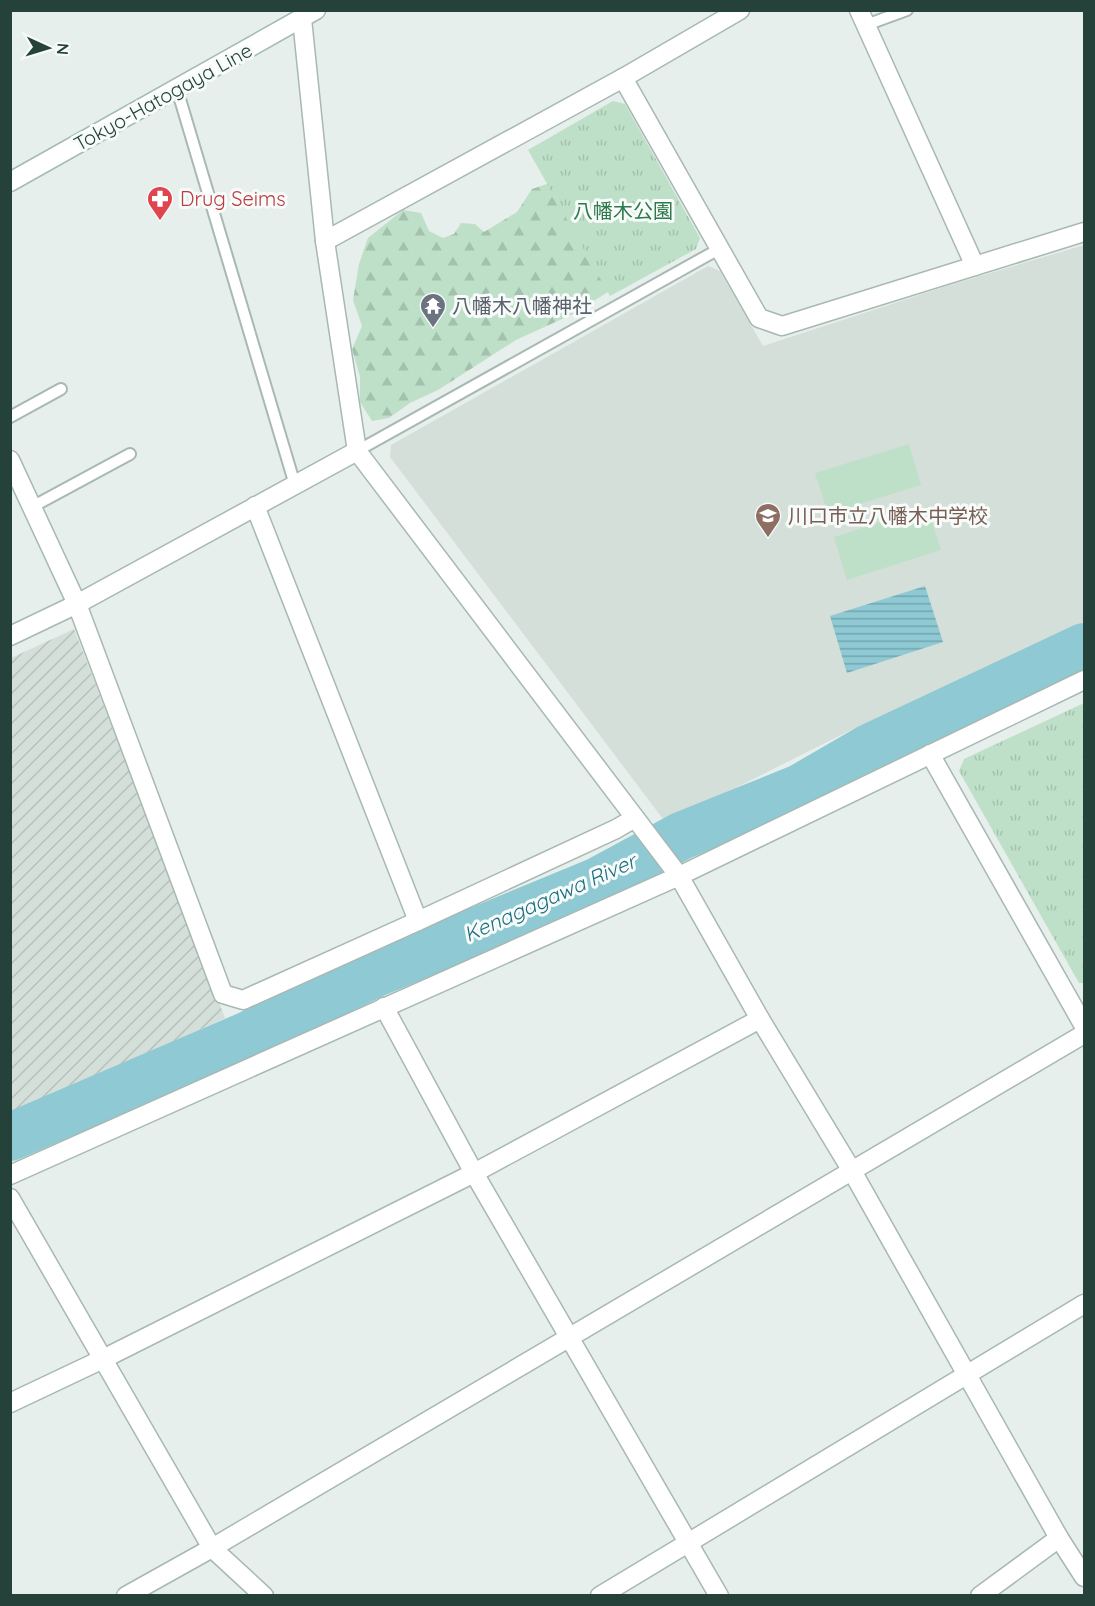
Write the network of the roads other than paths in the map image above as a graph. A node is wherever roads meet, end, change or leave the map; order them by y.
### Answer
1 (740, 10) edge
2 (907, 10) edge
3 (309, 15) edge
4 (862, 18) edge
5 (623, 78) junction
6 (177, 89) junction
7 (10, 182) edge
8 (1084, 232) edge
9 (325, 241) junction
10 (719, 249) junction
11 (975, 266) junction
12 (61, 389) dead end
13 (10, 417) edge
14 (357, 451) junction
15 (130, 454) dead end
16 (10, 460) edge
17 (295, 485) junction
18 (255, 506) junction
19 (32, 507) junction
20 (77, 604) junction
21 (10, 636) edge
22 (1084, 680) edge
23 (930, 754) junction
24 (635, 818) junction
25 (679, 876) junction
26 (418, 921) junction
27 (384, 1008) junction
28 (760, 1019) junction
29 (1084, 1026) edge
30 (1084, 1034) edge
31 (852, 1171) junction
32 (474, 1173) junction
33 (10, 1175) edge
34 (10, 1198) edge
35 (1084, 1304) edge
36 (570, 1337) junction
37 (105, 1358) junction
38 (966, 1373) junction
39 (10, 1403) edge
40 (1059, 1538) junction
41 (689, 1543) junction
42 (212, 1548) junction
43 (1084, 1577) edge
44 (126, 1596) edge
45 (264, 1596) edge
46 (600, 1596) edge
47 (719, 1596) edge
48 (980, 1596) edge

1 - 5 street
2 - 4 lane
3 - 6 street, Tokyo-Hatogaya Line
3 - 9 street
4 - 11 street
5 - 9 street
5 - 10 street
6 - 7 street, Tokyo-Hatogaya Line
6 - 17 lane
8 - 11 street
9 - 14 street
10 - 11 street
10 - 14 lane
12 - 13 lane
14 - 17 street
14 - 24 street
15 - 19 lane
16 - 19 street
17 - 18 street
18 - 20 street
18 - 26 street
19 - 20 street
20 - 21 street
20 - 26 street
22 - 23 street
23 - 25 street
23 - 29 street
24 - 25 street
24 - 26 street
25 - 27 street
25 - 28 street
27 - 32 street
27 - 33 street
28 - 31 street
28 - 32 street
30 - 31 street
31 - 36 street
31 - 38 street
32 - 36 street
32 - 37 street
34 - 37 street
35 - 38 street
36 - 41 street
36 - 42 street
37 - 39 street
37 - 42 street
38 - 40 street
38 - 41 street
40 - 43 street
40 - 48 street
41 - 46 street
41 - 47 street
42 - 44 street
42 - 45 street

